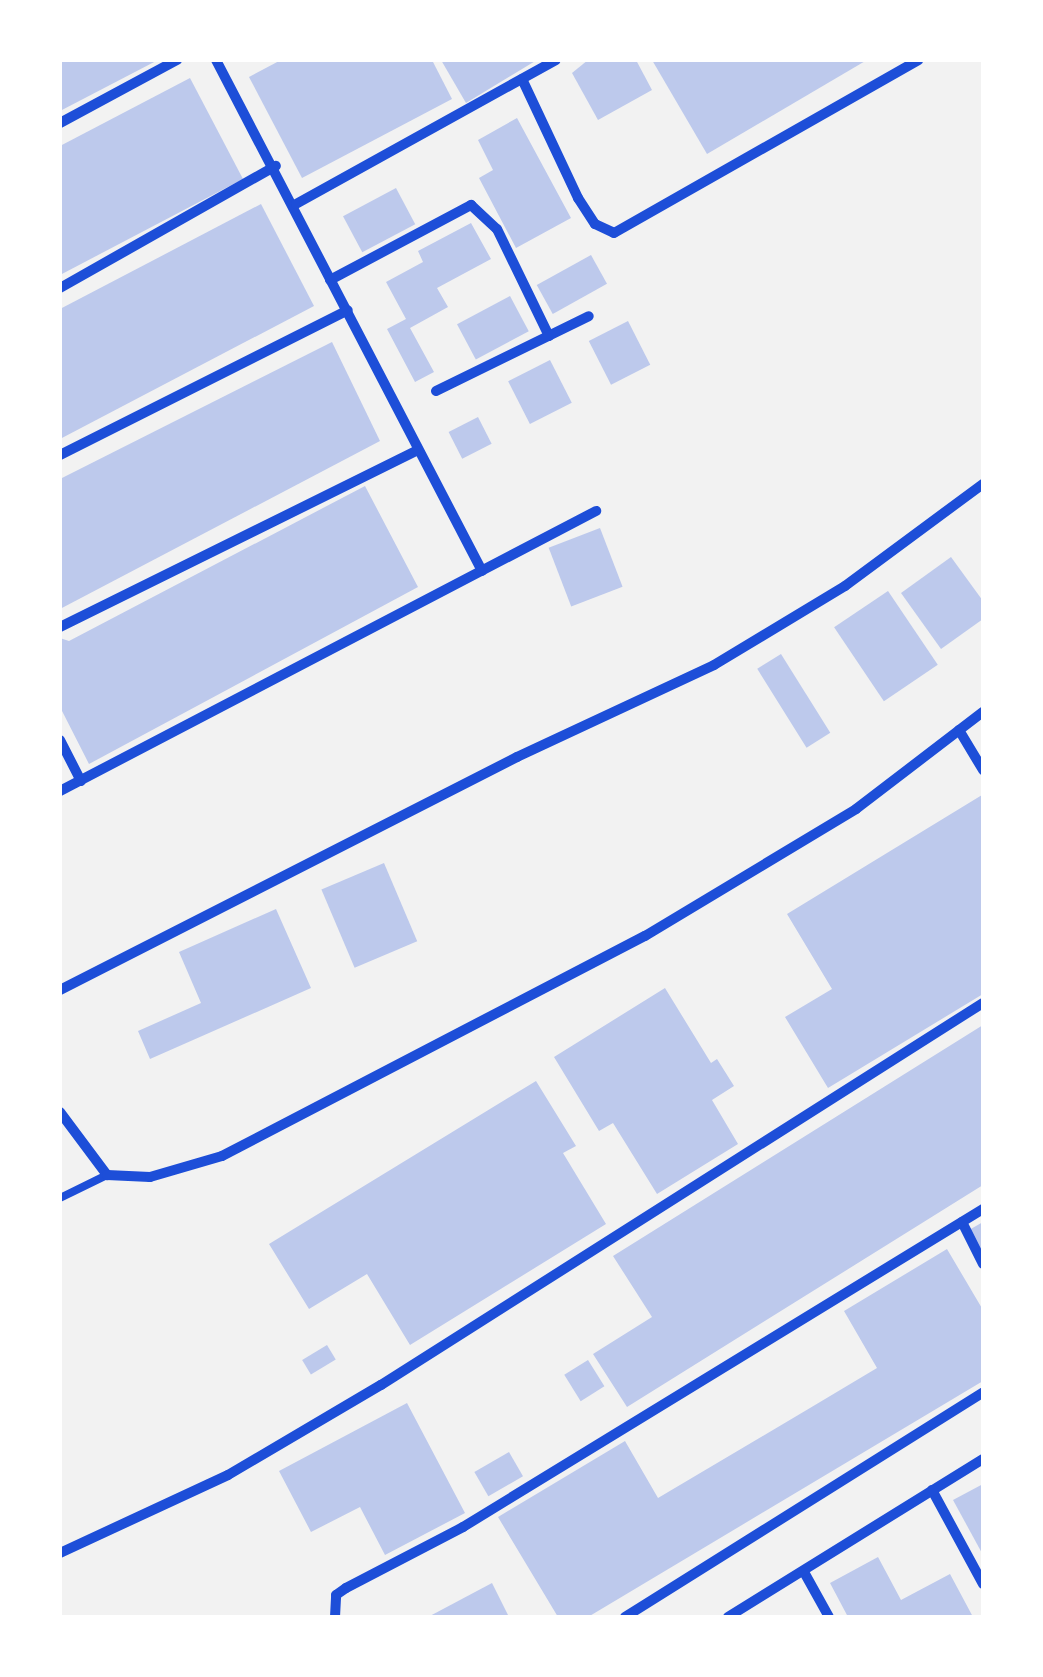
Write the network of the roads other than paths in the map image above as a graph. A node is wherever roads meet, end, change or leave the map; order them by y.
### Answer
1 (177, 60) edge
2 (216, 60) edge
3 (556, 60) edge
4 (918, 60) edge
5 (522, 79) junction
6 (60, 123) edge
7 (276, 166) junction
8 (296, 204) junction
9 (330, 280) junction
10 (60, 288) edge
11 (348, 310) junction
12 (590, 316) dead end
13 (549, 336) junction
14 (436, 390) dead end
15 (416, 450) junction
16 (60, 455) edge
17 (983, 484) edge
18 (596, 511) dead end
19 (482, 571) junction
20 (60, 627) edge
21 (983, 712) edge
22 (959, 730) junction
23 (60, 740) edge
24 (983, 770) edge
25 (81, 781) junction
26 (60, 791) edge
27 (60, 990) edge
28 (983, 1003) edge
29 (60, 1112) edge
30 (107, 1175) junction
31 (60, 1198) edge
32 (983, 1209) edge
33 (962, 1222) junction
34 (983, 1264) edge
35 (983, 1392) edge
36 (983, 1459) edge
37 (932, 1490) junction
38 (60, 1553) edge
39 (804, 1572) junction
40 (983, 1584) edge
41 (334, 1614) edge
42 (625, 1617) edge
43 (728, 1617) edge
44 (829, 1617) edge

1 - 6 street
2 - 7 street
3 - 5 street
4 - 5 street
5 - 8 street
7 - 8 street
7 - 10 street
8 - 9 street
9 - 11 street
9 - 13 street
11 - 15 street
11 - 16 street
12 - 13 street
13 - 14 street
15 - 19 street
15 - 20 street
17 - 27 street
18 - 19 street
19 - 25 street
21 - 22 street
22 - 24 street
22 - 30 street
23 - 25 street
25 - 26 street
28 - 38 street
29 - 30 street
30 - 31 lane
32 - 33 street
33 - 34 street
33 - 41 street
35 - 42 street
36 - 37 street
37 - 39 street
37 - 40 street
39 - 43 street
39 - 44 street

